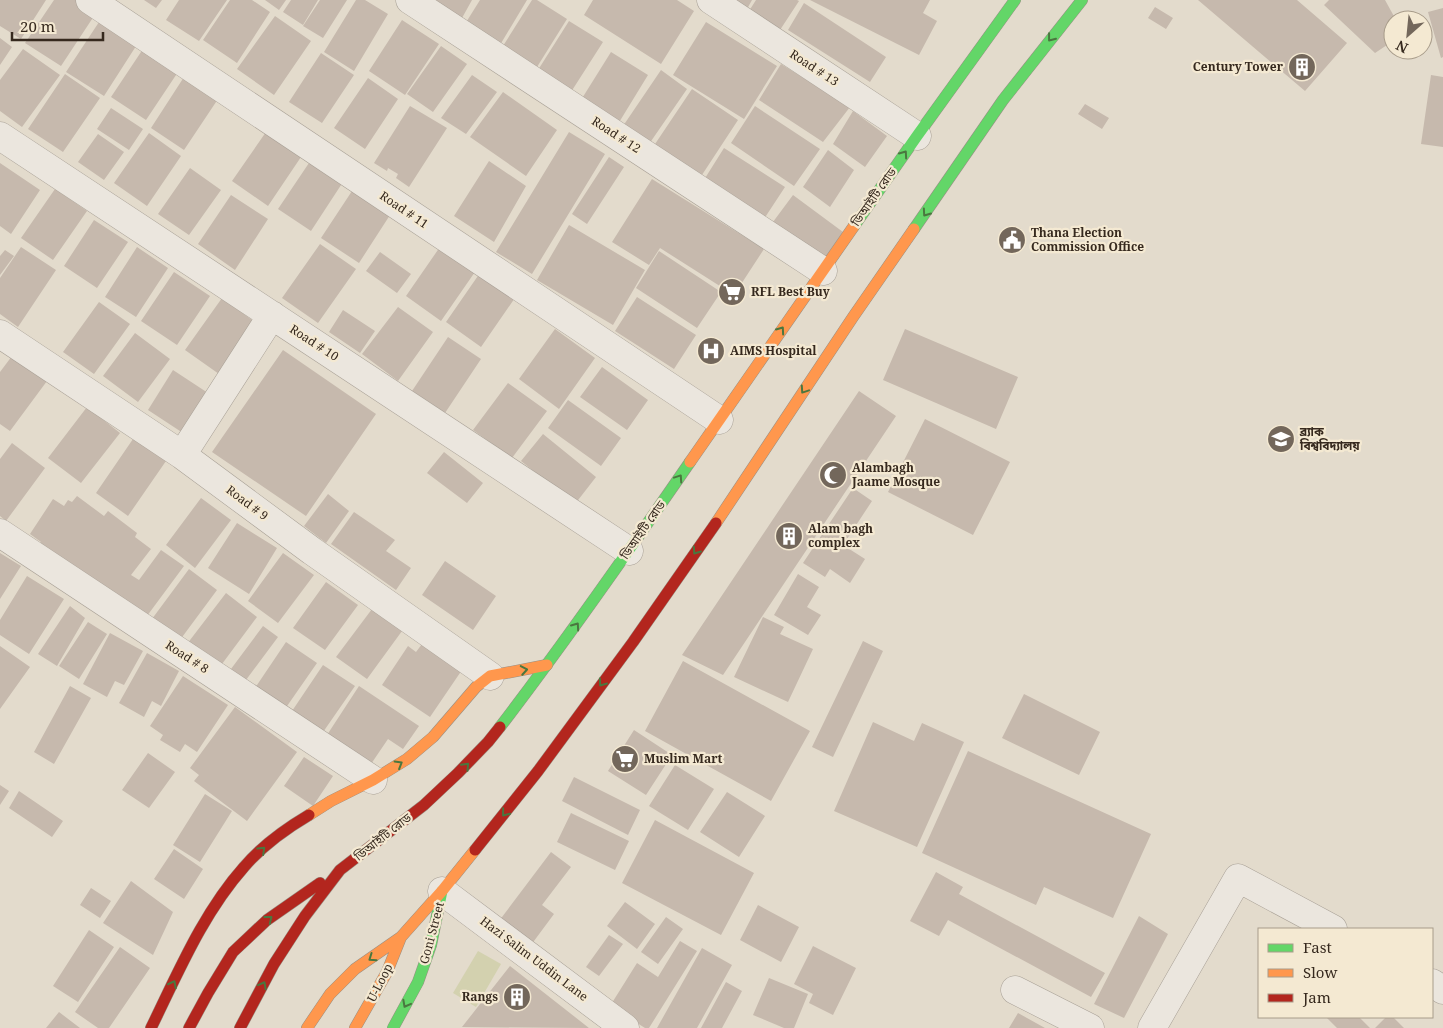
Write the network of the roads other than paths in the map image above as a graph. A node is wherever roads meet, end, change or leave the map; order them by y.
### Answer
1 (90, 0) edge
2 (410, 0) edge
3 (711, 0) edge
4 (1015, 0) edge
5 (1082, 0) edge
6 (0, 136) edge
7 (917, 136) junction
8 (823, 271) junction
9 (272, 315) junction
10 (0, 334) edge
11 (719, 420) junction
12 (182, 454) junction
13 (0, 533) edge
14 (629, 551) junction
15 (548, 665) junction
16 (490, 676) junction
17 (373, 780) junction
18 (340, 870) junction
19 (442, 891) junction
20 (1331, 928) edge
21 (401, 938) junction
22 (1015, 990) dead end
23 (151, 1028) edge
24 (189, 1028) edge
25 (240, 1028) edge
26 (306, 1028) edge
27 (356, 1028) edge
28 (393, 1028) edge
29 (624, 1028) edge
30 (1090, 1028) edge
31 (1152, 1028) edge

1 - 11 street, Road # 11
2 - 8 street, Road # 12
3 - 7 street, Road # 13
4 - 7 main road, ডিআইটি রোড
5 -> 19 main road
6 - 9 street, Road # 10
8 -> 7 main road, ডিআইটি রোড
11 -> 8 main road, ডিআইটি রোড
9 - 12 street
9 - 14 street, Road # 10
10 - 12 street, Road # 9
14 -> 11 main road, ডিআইটি রোড
12 - 16 street, Road # 9
13 - 17 street, Road # 8
15 -> 14 main road, ডিআইটি রোড
16 -> 15 main road
18 -> 15 main road, ডিআইটি রোড
17 -> 16 main road
23 -> 17 main road
24 -> 18 main road
25 -> 18 main road, ডিআইটি রোড
19 - 21 main road
19 -> 28 main road, Goni Street
19 - 29 street, Hazi Salim Uddin Lane
20 - 31 street
21 -> 26 main road
21 - 27 main road, U-Loop
22 - 30 street

